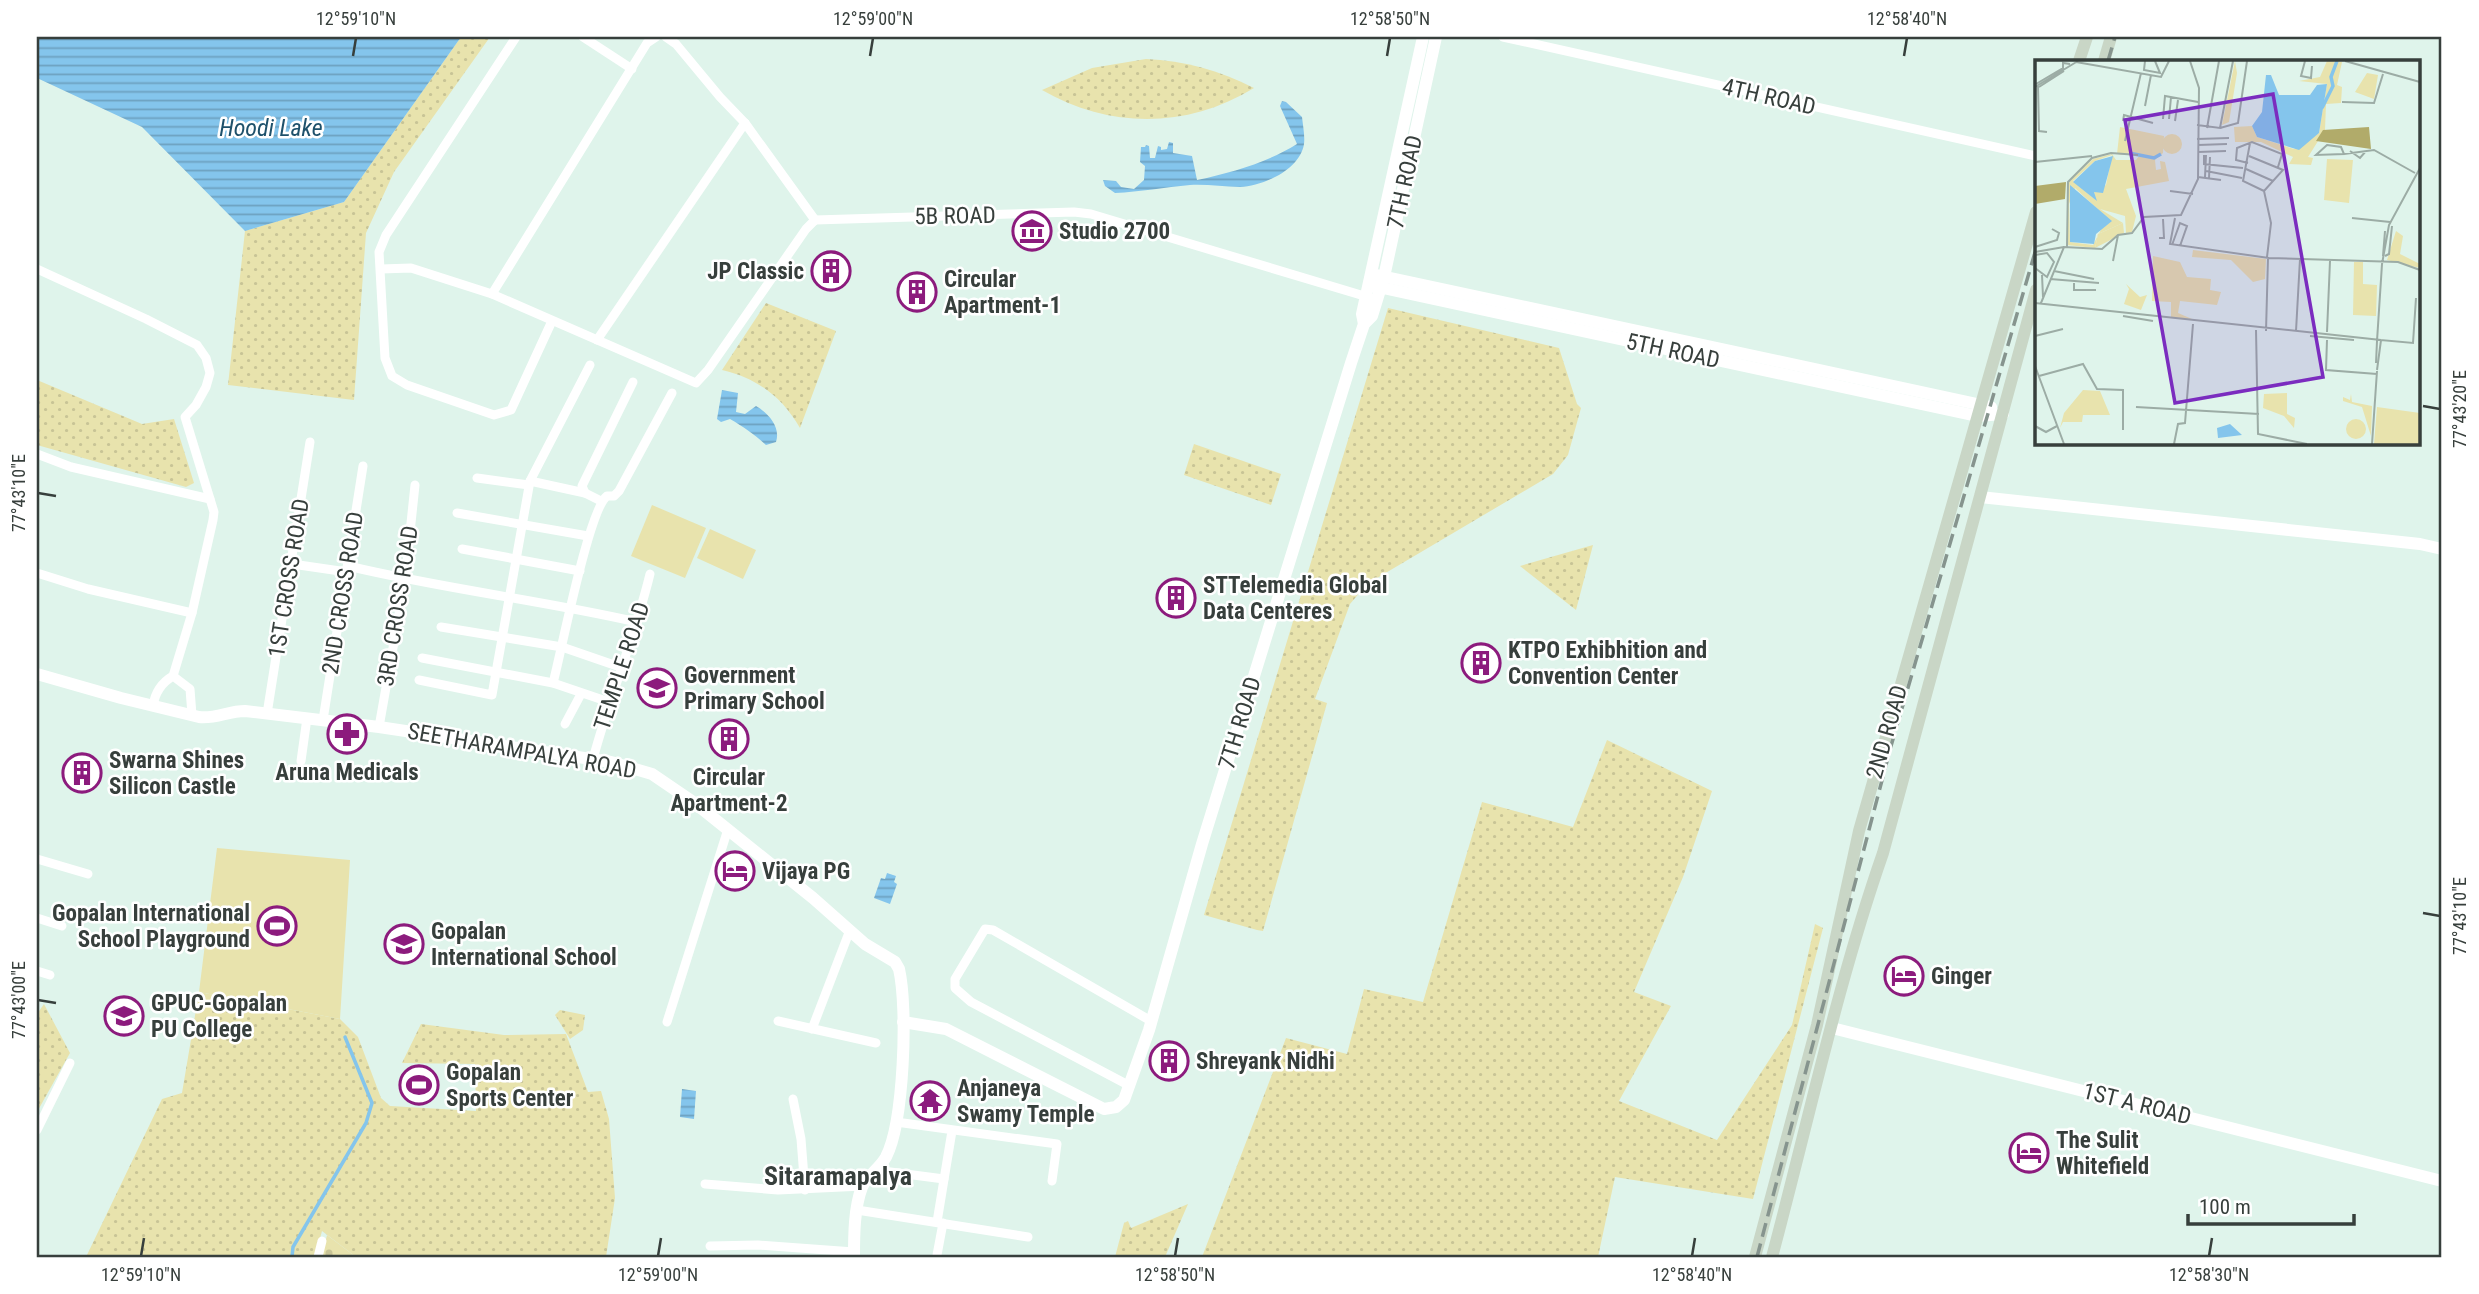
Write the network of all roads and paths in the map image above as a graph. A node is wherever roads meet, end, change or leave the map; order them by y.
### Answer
1 (516, 37) edge
2 (583, 37) edge
3 (656, 37) edge
4 (666, 37) edge
5 (1423, 37) edge
6 (1436, 37) edge
7 (1503, 37) edge
8 (2087, 37) edge
9 (2112, 40) edge
10 (2078, 60) edge
11 (2104, 60) edge
12 (632, 69) junction
13 (745, 123) junction
14 (2035, 156) edge
15 (2035, 215) edge
16 (814, 220) junction
17 (37, 269) edge
18 (381, 269) junction
19 (1375, 287) junction
20 (492, 294) junction
21 (2035, 294) edge
22 (552, 321) junction
23 (597, 340) junction
24 (590, 365) dead end
25 (633, 382) dead end
26 (671, 393) dead end
27 (1978, 410) junction
28 (2004, 413) junction
29 (310, 442) dead end
30 (37, 454) edge
31 (363, 466) dead end
32 (477, 478) dead end
33 (530, 483) junction
34 (415, 485) dead end
35 (585, 493) junction
36 (1980, 497) junction
37 (209, 499) junction
38 (601, 501) junction
39 (457, 513) dead end
40 (521, 523) junction
41 (588, 536) junction
42 (462, 549) dead end
43 (2442, 549) edge
44 (517, 558) junction
45 (292, 564) junction
46 (348, 569) junction
47 (580, 570) junction
48 (37, 573) edge
49 (650, 574) dead end
50 (405, 580) junction
51 (510, 596) junction
52 (572, 608) junction
53 (192, 614) junction
54 (637, 622) junction
55 (441, 627) dead end
56 (503, 636) junction
57 (562, 647) junction
58 (422, 658) dead end
59 (621, 667) junction
60 (497, 673) junction
61 (37, 674) edge
62 (173, 677) junction
63 (419, 680) dead end
64 (553, 683) junction
65 (581, 694) junction
66 (609, 702) junction
67 (153, 706) junction
68 (267, 714) junction
69 (192, 715) junction
70 (307, 718) junction
71 (323, 720) junction
72 (565, 724) dead end
73 (379, 727) junction
74 (593, 759) junction
75 (301, 761) dead end
76 (728, 829) junction
77 (37, 859) edge
78 (1852, 860) junction
79 (1875, 873) junction
80 (88, 874) dead end
81 (1847, 887) junction
82 (1871, 887) junction
83 (37, 918) edge
84 (62, 926) dead end
85 (850, 930) junction
86 (37, 971) edge
87 (50, 975) dead end
88 (778, 1021) dead end
89 (1151, 1021) junction
90 (667, 1022) dead end
91 (903, 1022) junction
92 (1832, 1028) junction
93 (812, 1029) junction
94 (876, 1043) dead end
95 (70, 1063) dead end
96 (1130, 1086) junction
97 (793, 1099) dead end
98 (896, 1122) junction
99 (37, 1130) edge
100 (952, 1131) junction
101 (875, 1170) junction
102 (944, 1179) junction
103 (1052, 1181) dead end
104 (2442, 1181) edge
105 (705, 1184) dead end
106 (863, 1186) junction
107 (805, 1190) junction
108 (857, 1210) junction
109 (940, 1222) junction
110 (1028, 1237) dead end
111 (322, 1241) dead end
112 (710, 1246) dead end
113 (854, 1255) edge
114 (937, 1255) dead end
115 (318, 1257) edge
116 (1755, 1257) edge
117 (1772, 1257) edge

1 - 18 street
2 - 12 street
3 - 12 street
4 - 13 street
5 - 19 street, 7TH ROAD
6 - 19 street, 7TH ROAD
7 - 14 street, 4TH ROAD
8 - 10 main road
9 - 11 main road
12 - 20 street
13 - 16 street
13 - 23 street
15 - 27 main road, 2ND ROAD
16 - 19 street, 5B ROAD
16 - 23 street
17 - 37 street
18 - 20 street
18 - 22 street
19 - 27 street, 5TH ROAD
19 - 89 street, 7TH ROAD
20 - 22 street
21 - 28 main road, 2ND ROAD
22 - 23 street
24 - 33 street
25 - 35 street
26 - 38 street
27 - 28 street, 5TH ROAD
27 - 78 main road, 2ND ROAD
28 - 36 main road, 2ND ROAD
29 - 45 street, 1ST CROSS ROAD
30 - 37 street
31 - 46 street, 2ND CROSS ROAD
32 - 33 street
33 - 35 street
33 - 40 street
34 - 50 street, 3RD CROSS ROAD
35 - 38 street
36 - 43 street
36 - 79 main road, 2ND ROAD
37 - 53 street
38 - 41 street
39 - 40 street
40 - 41 street
40 - 44 street
41 - 47 street
42 - 44 street
44 - 47 street
44 - 51 street
45 - 46 street
45 - 68 street, 1ST CROSS ROAD
46 - 50 street
46 - 71 street, 2ND CROSS ROAD
47 - 52 street
48 - 53 street
49 - 54 street, TEMPLE ROAD
50 - 51 street
50 - 73 street, 3RD CROSS ROAD
51 - 52 street
51 - 56 street
52 - 54 street
52 - 57 street
53 - 62 street
54 - 59 street, TEMPLE ROAD
55 - 56 street
56 - 57 street
56 - 60 street
57 - 59 street
57 - 64 street
58 - 60 street
59 - 66 street, TEMPLE ROAD
60 - 63 street
60 - 64 street
61 - 67 street, SEETHARAMPALYA ROAD
62 - 67 street
62 - 69 street
64 - 65 street
65 - 66 street
65 - 72 street
66 - 74 street, TEMPLE ROAD
67 - 69 street, SEETHARAMPALYA ROAD
68 - 69 street, SEETHARAMPALYA ROAD
68 - 70 street, SEETHARAMPALYA ROAD
70 - 71 street, SEETHARAMPALYA ROAD
70 - 75 street
71 - 73 street, SEETHARAMPALYA ROAD
73 - 74 street, SEETHARAMPALYA ROAD
74 - 76 street, SEETHARAMPALYA ROAD
76 - 85 street, SEETHARAMPALYA ROAD
76 - 90 street
77 - 80 street
78 - 79 main road
78 - 81 main road, 2ND ROAD
79 - 82 main road, 2ND ROAD
81 - 82 main road
81 - 116 main road, 2ND ROAD
82 - 92 main road, 2ND ROAD
83 - 84 street
85 - 91 street, SEETHARAMPALYA ROAD
85 - 93 street
86 - 87 street
88 - 93 street
89 - 96 street, 7TH ROAD
89 - 96 street
91 - 96 street, 7TH ROAD
91 - 98 street, SEETHARAMPALYA ROAD
92 - 104 street, 1ST A ROAD
92 - 117 main road, 2ND ROAD
93 - 94 street
95 - 99 street
97 - 107 street
98 - 100 street
98 - 101 street, SEETHARAMPALYA ROAD
100 - 102 street
100 - 103 street
101 - 102 street
101 - 106 street, SEETHARAMPALYA ROAD
102 - 109 street
105 - 107 street
106 - 107 street
106 - 108 street, SEETHARAMPALYA ROAD
108 - 109 street
108 - 113 street, SEETHARAMPALYA ROAD
109 - 110 street
109 - 114 street
111 - 115 street
112 - 113 street

